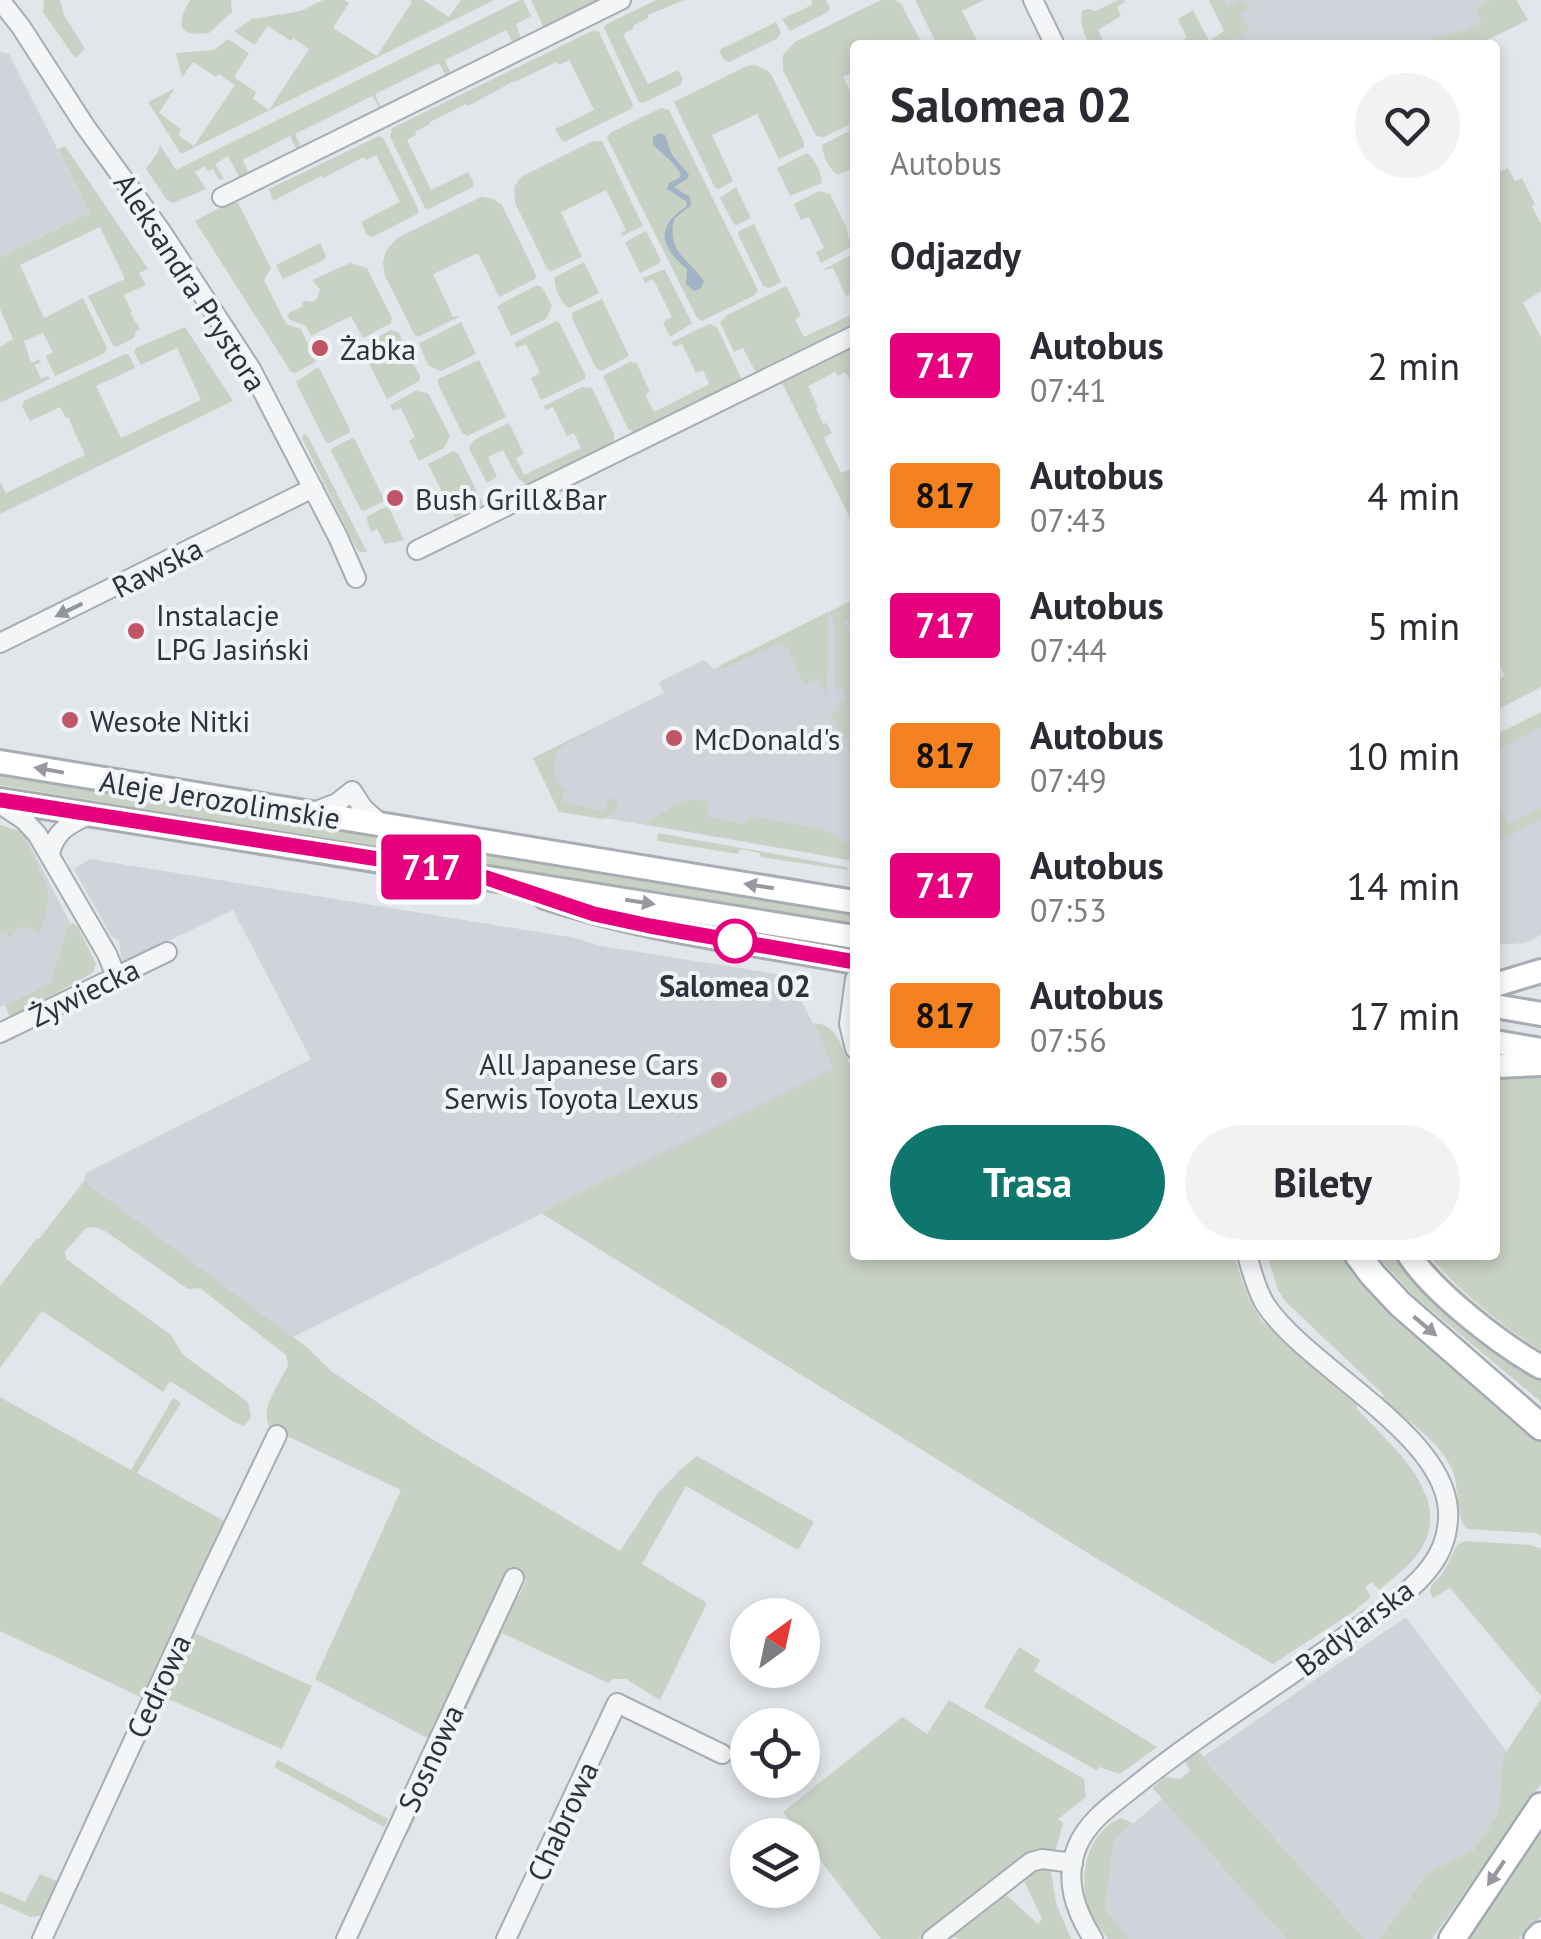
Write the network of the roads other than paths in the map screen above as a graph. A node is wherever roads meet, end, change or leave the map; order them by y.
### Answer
1 (0, 0) edge
2 (621, 0) edge
3 (1033, 0) edge
4 (1053, 40) edge
5 (222, 196) dead end
6 (850, 336) edge
7 (313, 488) junction
8 (417, 550) dead end
9 (356, 578) dead end
10 (0, 643) edge
11 (0, 762) edge
12 (0, 802) edge
13 (91, 814) junction
14 (50, 854) junction
15 (475, 874) junction
16 (850, 901) edge
17 (850, 936) edge
18 (167, 952) dead end
19 (850, 961) edge
20 (1541, 971) edge
21 (116, 976) junction
22 (1500, 983) edge
23 (1500, 1007) edge
24 (1541, 1014) edge
25 (0, 1033) edge
26 (1500, 1043) edge
27 (1541, 1050) edge
28 (1541, 1064) edge
29 (1500, 1066) edge
30 (1249, 1260) edge
31 (1362, 1260) edge
32 (1414, 1260) edge
33 (1541, 1366) edge
34 (1541, 1426) edge
35 (278, 1436) dead end
36 (514, 1578) dead end
37 (722, 1754) dead end
38 (1541, 1806) edge
39 (1073, 1863) junction
40 (42, 1939) edge
41 (346, 1939) edge
42 (506, 1939) edge
43 (932, 1939) edge
44 (1093, 1939) edge
45 (1452, 1939) edge

1 - 7 street, Aleksandra Prystora
2 - 5 street
3 - 4 street
6 - 8 street
7 - 9 street, Aleksandra Prystora
7 -> 10 street, Rawska
16 -> 11 main road, Aleje Jerozolimskie
12 - 13 main road, Aleje Jerozolimskie
12 - 14 street
13 - 14 street
13 - 15 main road, Aleje Jerozolimskie
14 - 21 street
15 -> 17 main road, Aleje Jerozolimskie
15 - 19 main road
18 - 21 street, Żywiecka
20 - 22 main road
21 - 25 street, Żywiecka
23 - 24 main road
26 - 27 main road
28 - 29 main road
30 - 39 street, Badylarska
31 -> 34 main road
32 - 33 main road
35 - 40 street, Cedrowa
36 - 41 street, Sosnowa
37 - 42 street, Chabrowa
38 -> 45 main road
39 - 43 street
39 - 44 street

